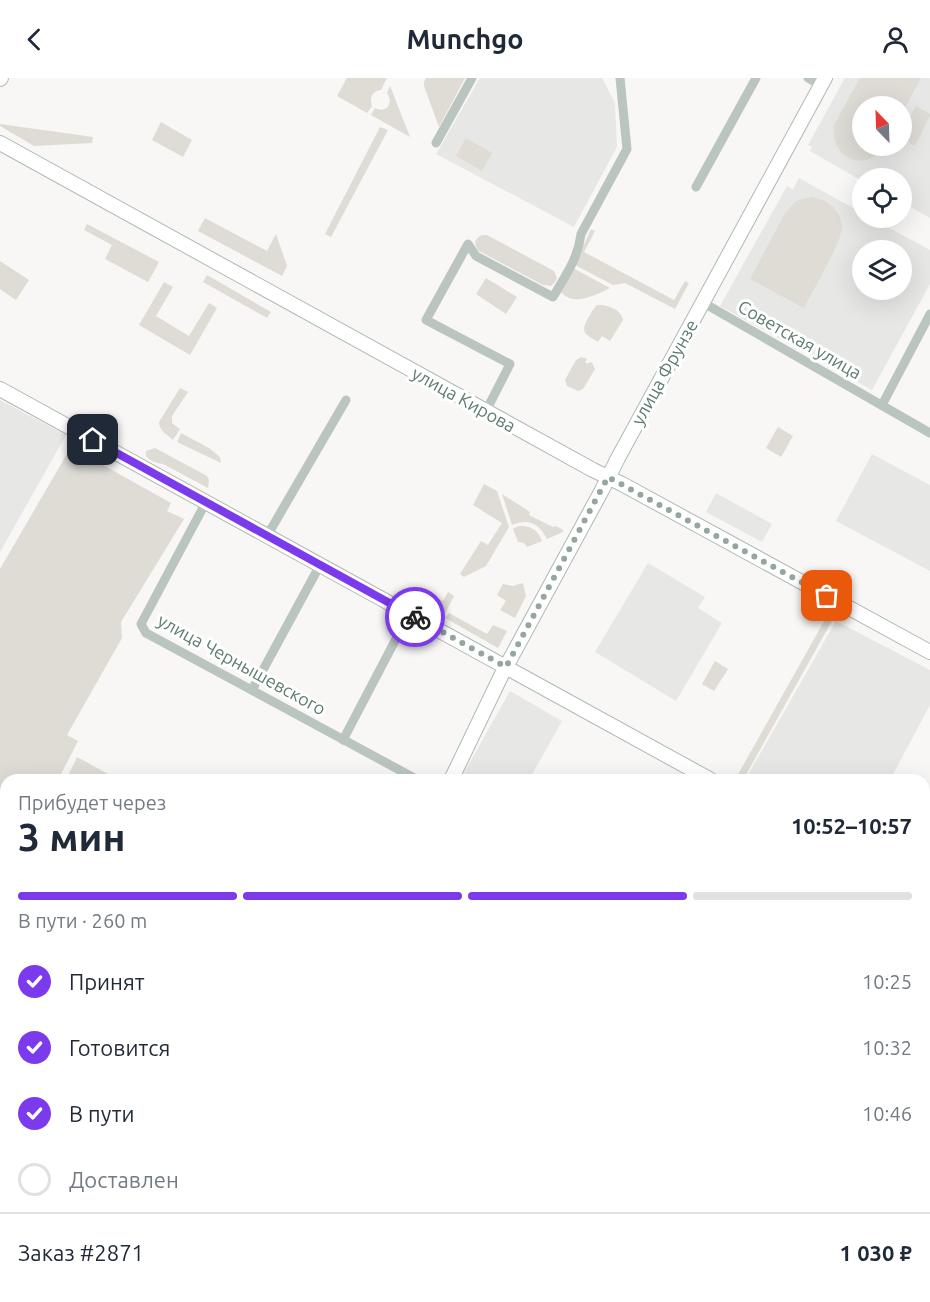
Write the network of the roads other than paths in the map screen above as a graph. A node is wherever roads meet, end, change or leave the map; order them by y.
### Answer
1 (472, 78) edge
2 (620, 78) edge
3 (756, 78) edge
4 (808, 78) edge
5 (823, 82) edge
6 (0, 143) edge
7 (436, 143) dead end
8 (696, 187) dead end
9 (702, 302) junction
10 (929, 317) edge
11 (0, 389) edge
12 (346, 400) dead end
13 (882, 405) junction
14 (486, 411) junction
15 (930, 433) edge
16 (608, 477) junction
17 (206, 502) junction
18 (267, 536) junction
19 (320, 565) junction
20 (409, 614) junction
21 (930, 652) edge
22 (506, 667) junction
23 (252, 690) junction
24 (343, 740) junction
25 (407, 774) edge
26 (454, 774) edge
27 (700, 774) edge

1 - 7 street
2 - 14 street
3 - 8 street
4 - 5 street
5 - 9 main road, улица Фрунзе
6 - 14 main road, улица Кирова
9 - 13 street, Советская улица
9 - 16 main road, улица Фрунзе
10 - 13 street
11 - 17 main road
12 - 18 street
13 - 15 street, Советская улица
14 - 16 main road, улица Кирова
16 - 21 main road, улица Кирова
16 - 22 main road, улица Фрунзе
17 - 18 main road
17 - 23 street, улица Чернышевского
18 - 19 main road
19 - 20 main road
19 - 23 street
20 - 22 main road
20 - 24 street
22 - 26 main road, улица Фрунзе
22 - 27 main road
23 - 24 street, улица Чернышевского
24 - 25 street, улица Чернышевского

